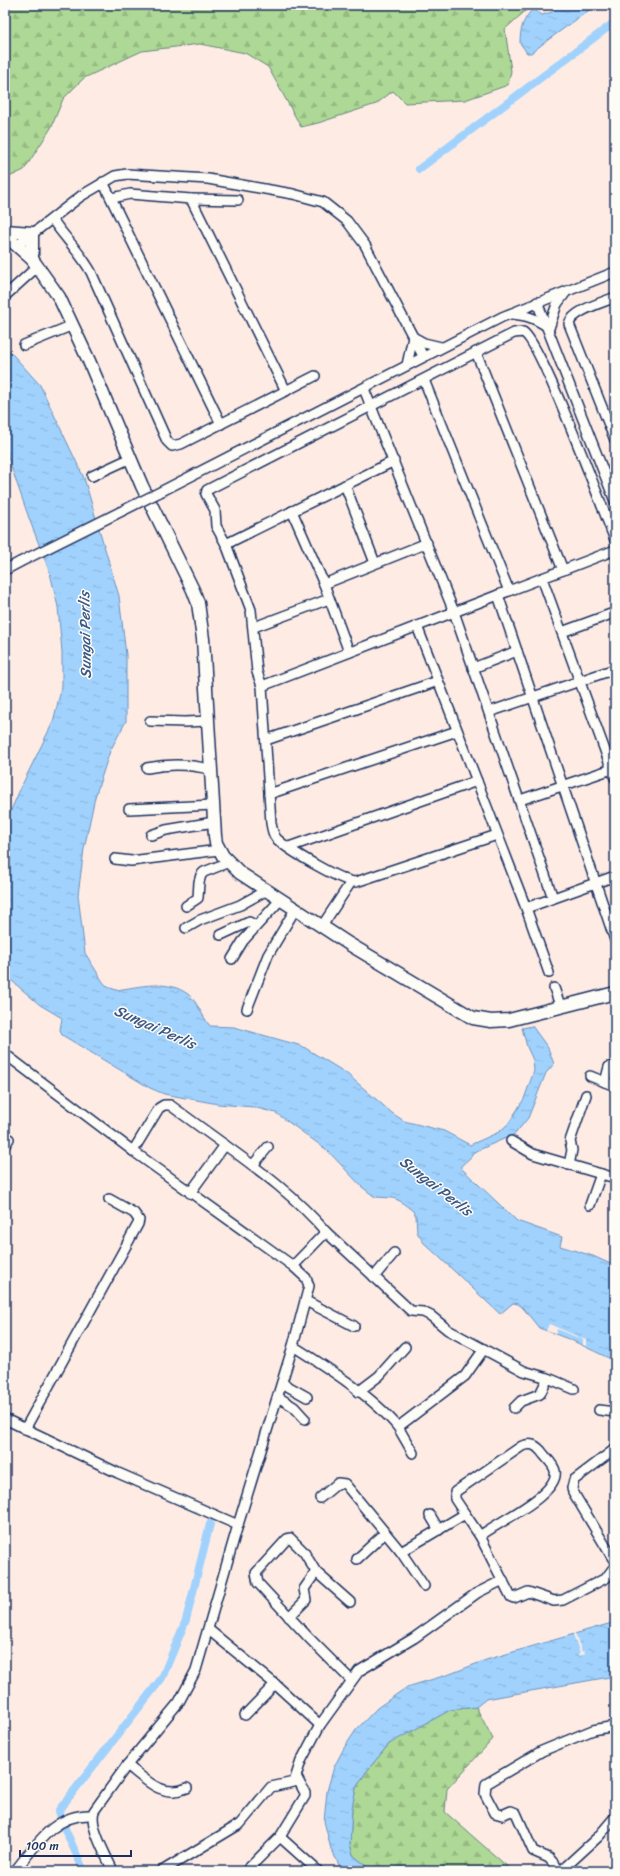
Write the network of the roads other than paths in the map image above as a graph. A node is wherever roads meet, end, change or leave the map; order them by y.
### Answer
1 (103, 182) junction
2 (112, 198) junction
3 (191, 199) junction
4 (238, 200) dead end
5 (52, 218) junction
6 (36, 230) junction
7 (5, 231) edge
8 (5, 235) edge
9 (18, 245) junction
10 (35, 262) junction
11 (615, 272) edge
12 (567, 290) junction
13 (5, 296) edge
14 (613, 298) dead end
15 (537, 302) junction
16 (509, 314) junction
17 (73, 325) junction
18 (549, 328) junction
19 (413, 337) junction
20 (24, 345) dead end
21 (441, 347) junction
22 (476, 352) junction
23 (423, 356) junction
24 (407, 365) junction
25 (565, 370) junction
26 (315, 376) dead end
27 (549, 376) junction
28 (424, 380) junction
29 (364, 389) junction
30 (286, 391) junction
31 (372, 407) junction
32 (221, 424) junction
33 (615, 440) edge
34 (130, 458) junction
35 (394, 461) junction
36 (92, 476) dead end
37 (345, 486) junction
38 (615, 501) edge
39 (292, 511) junction
40 (615, 540) edge
41 (427, 543) junction
42 (226, 544) junction
43 (615, 550) edge
44 (375, 563) junction
45 (5, 570) edge
46 (564, 570) junction
47 (542, 578) junction
48 (324, 584) junction
49 (509, 591) junction
50 (498, 595) junction
51 (329, 599) junction
52 (454, 612) junction
53 (611, 614) dead end
54 (417, 626) junction
55 (254, 627) junction
56 (562, 632) junction
57 (517, 651) junction
58 (349, 652) junction
59 (473, 668) junction
60 (615, 669) edge
61 (438, 681) junction
62 (580, 681) junction
63 (262, 686) junction
64 (532, 696) junction
65 (489, 712) junction
66 (150, 721) dead end
67 (209, 721) junction
68 (457, 731) junction
69 (266, 740) junction
70 (147, 768) dead end
71 (212, 770) junction
72 (614, 771) edge
73 (476, 781) junction
74 (563, 786) junction
75 (269, 794) junction
76 (520, 800) junction
77 (214, 806) junction
78 (129, 809) dead end
79 (214, 822) junction
80 (151, 835) dead end
81 (497, 835) junction
82 (289, 847) junction
83 (219, 850) junction
84 (115, 859) dead end
85 (229, 862) junction
86 (615, 876) edge
87 (351, 882) junction
88 (594, 883) junction
89 (267, 890) junction
90 (553, 898) junction
91 (281, 899) junction
92 (186, 906) dead end
93 (296, 908) junction
94 (526, 908) junction
95 (256, 926) junction
96 (322, 926) junction
97 (186, 928) dead end
98 (221, 935) dead end
99 (615, 940) edge
100 (232, 959) dead end
101 (549, 974) dead end
102 (554, 988) dead end
103 (615, 993) edge
104 (561, 1008) junction
105 (247, 1009) dead end
106 (5, 1054) edge
107 (615, 1067) edge
108 (590, 1076) dead end
109 (605, 1082) junction
110 (615, 1086) edge
111 (586, 1094) dead end
112 (511, 1140) dead end
113 (225, 1145) junction
114 (268, 1147) dead end
115 (133, 1151) junction
116 (569, 1164) junction
117 (253, 1165) junction
118 (601, 1174) junction
119 (615, 1178) edge
120 (190, 1193) junction
121 (109, 1198) dead end
122 (590, 1205) dead end
123 (326, 1232) junction
124 (394, 1253) dead end
125 (293, 1266) junction
126 (374, 1277) junction
127 (306, 1301) junction
128 (354, 1326) dead end
129 (294, 1346) junction
130 (405, 1347) dead end
131 (484, 1349) junction
132 (548, 1378) junction
133 (282, 1383) junction
134 (574, 1389) dead end
135 (358, 1392) junction
136 (278, 1397) junction
137 (307, 1397) dead end
138 (514, 1408) dead end
139 (599, 1410) dead end
140 (615, 1412) edge
141 (305, 1418) dead end
142 (5, 1419) edge
143 (398, 1427) junction
144 (25, 1429) junction
145 (615, 1449) edge
146 (413, 1453) dead end
147 (320, 1498) dead end
148 (465, 1514) junction
149 (430, 1515) dead end
150 (238, 1525) junction
151 (439, 1530) junction
152 (385, 1533) junction
153 (480, 1536) junction
154 (615, 1543) edge
155 (606, 1547) junction
156 (400, 1552) junction
157 (357, 1559) dead end
158 (615, 1562) edge
159 (615, 1566) edge
160 (316, 1572) junction
161 (503, 1580) junction
162 (424, 1586) dead end
163 (350, 1602) dead end
164 (289, 1617) junction
165 (209, 1630) junction
166 (351, 1680) junction
167 (275, 1684) junction
168 (245, 1715) dead end
169 (320, 1725) junction
170 (615, 1726) edge
171 (127, 1765) junction
172 (296, 1778) junction
173 (186, 1788) dead end
174 (92, 1815) junction
175 (615, 1817) edge
176 (280, 1837) junction
177 (248, 1869) edge
178 (15, 1871) edge
179 (113, 1871) edge
180 (162, 1871) edge
181 (318, 1871) edge
182 (561, 1871) edge

1 - 2 street
1 - 5 street
1 - 19 street
2 - 3 street
2 - 32 street
3 - 4 street
3 - 30 street
5 - 6 street
5 - 32 street
6 - 7 main road
6 - 9 street
6 - 10 main road
8 - 9 main road
9 - 10 main road
10 - 13 street
10 - 17 main road
11 - 12 street
12 - 15 street
12 - 18 street
14 - 33 street
15 - 16 street
15 - 18 street
16 - 18 street
16 - 21 street
17 - 20 street
17 - 34 main road
18 - 25 street
19 - 21 street
19 - 23 street
19 - 24 street
21 - 23 street
22 - 27 street
22 - 28 street
22 - 46 street
23 - 24 street
24 - 29 street
25 - 27 street
25 - 38 street
26 - 30 street
27 - 40 street
28 - 31 street
28 - 49 street
29 - 31 street
29 - 45 street, bridge
30 - 32 street
31 - 35 street
31 - 42 street
34 - 36 street
34 - 67 main road
35 - 37 street
35 - 41 street
37 - 39 street
37 - 44 street
39 - 42 street
39 - 48 street
41 - 44 street
41 - 52 street
42 - 55 street
43 - 46 street
44 - 48 street
46 - 47 street
47 - 49 street
47 - 56 street
48 - 51 street
49 - 50 street
50 - 52 street
50 - 57 street
51 - 55 street
51 - 58 street
52 - 54 street
52 - 59 street
53 - 56 street
54 - 58 street
54 - 61 street
55 - 63 street
56 - 62 street
57 - 59 street
57 - 64 street
58 - 63 street
59 - 65 street
60 - 62 street
61 - 68 street
61 - 69 street
62 - 64 street
62 - 72 street
63 - 69 street
64 - 65 street
64 - 74 street
65 - 76 street
66 - 67 street
67 - 71 main road
68 - 73 street
68 - 75 street
69 - 75 street
70 - 71 street
71 - 77 main road
72 - 74 street
73 - 81 street
73 - 82 street
74 - 76 street
74 - 88 street
75 - 82 street
76 - 90 street
77 - 78 street
77 - 79 main road
79 - 80 street
79 - 83 main road
81 - 87 street
81 - 94 street
82 - 87 street
83 - 84 street
83 - 85 main road
85 - 89 main road
85 - 92 street
86 - 88 street
87 - 96 street
88 - 90 street
88 - 99 street
89 - 91 main road
89 - 97 street
90 - 94 street
91 - 93 main road
91 - 95 street
93 - 96 main road
93 - 105 street
94 - 101 street
95 - 98 street
95 - 100 street
96 - 104 main road
102 - 104 street
103 - 104 main road
106 - 115 street
107 - 109 street
108 - 109 street
109 - 110 street
111 - 116 street
112 - 116 street
113 - 115 street
113 - 117 street
113 - 120 street
114 - 117 street
115 - 120 street
116 - 118 street
117 - 123 street
118 - 119 street
118 - 122 street
120 - 125 street
121 - 144 street
123 - 125 street
123 - 126 street
124 - 126 street
125 - 127 street
126 - 131 street
127 - 128 street
127 - 129 street
129 - 133 street
129 - 135 street
130 - 135 street
131 - 132 street
131 - 143 street
132 - 134 street
132 - 138 street
133 - 136 street
133 - 137 street
135 - 143 street
136 - 141 street
136 - 150 street
139 - 140 street
142 - 144 street
143 - 146 street
144 - 150 street
145 - 155 street
147 - 152 street
148 - 151 street
148 - 153 street
148 - 153 street
149 - 151 street
150 - 165 street
151 - 156 street
152 - 156 street
152 - 157 street
153 - 161 street
154 - 155 street
155 - 158 street
156 - 162 street
159 - 161 street
160 - 163 street
160 - 164 street
160 - 164 street
161 - 166 street
164 - 166 street
165 - 167 street
165 - 171 street
166 - 169 street
167 - 168 street
167 - 169 street
169 - 172 street
170 - 182 street
171 - 173 street
171 - 174 street
172 - 176 street
172 - 180 street
174 - 178 street
174 - 179 street
175 - 182 street
176 - 177 street
176 - 181 street

